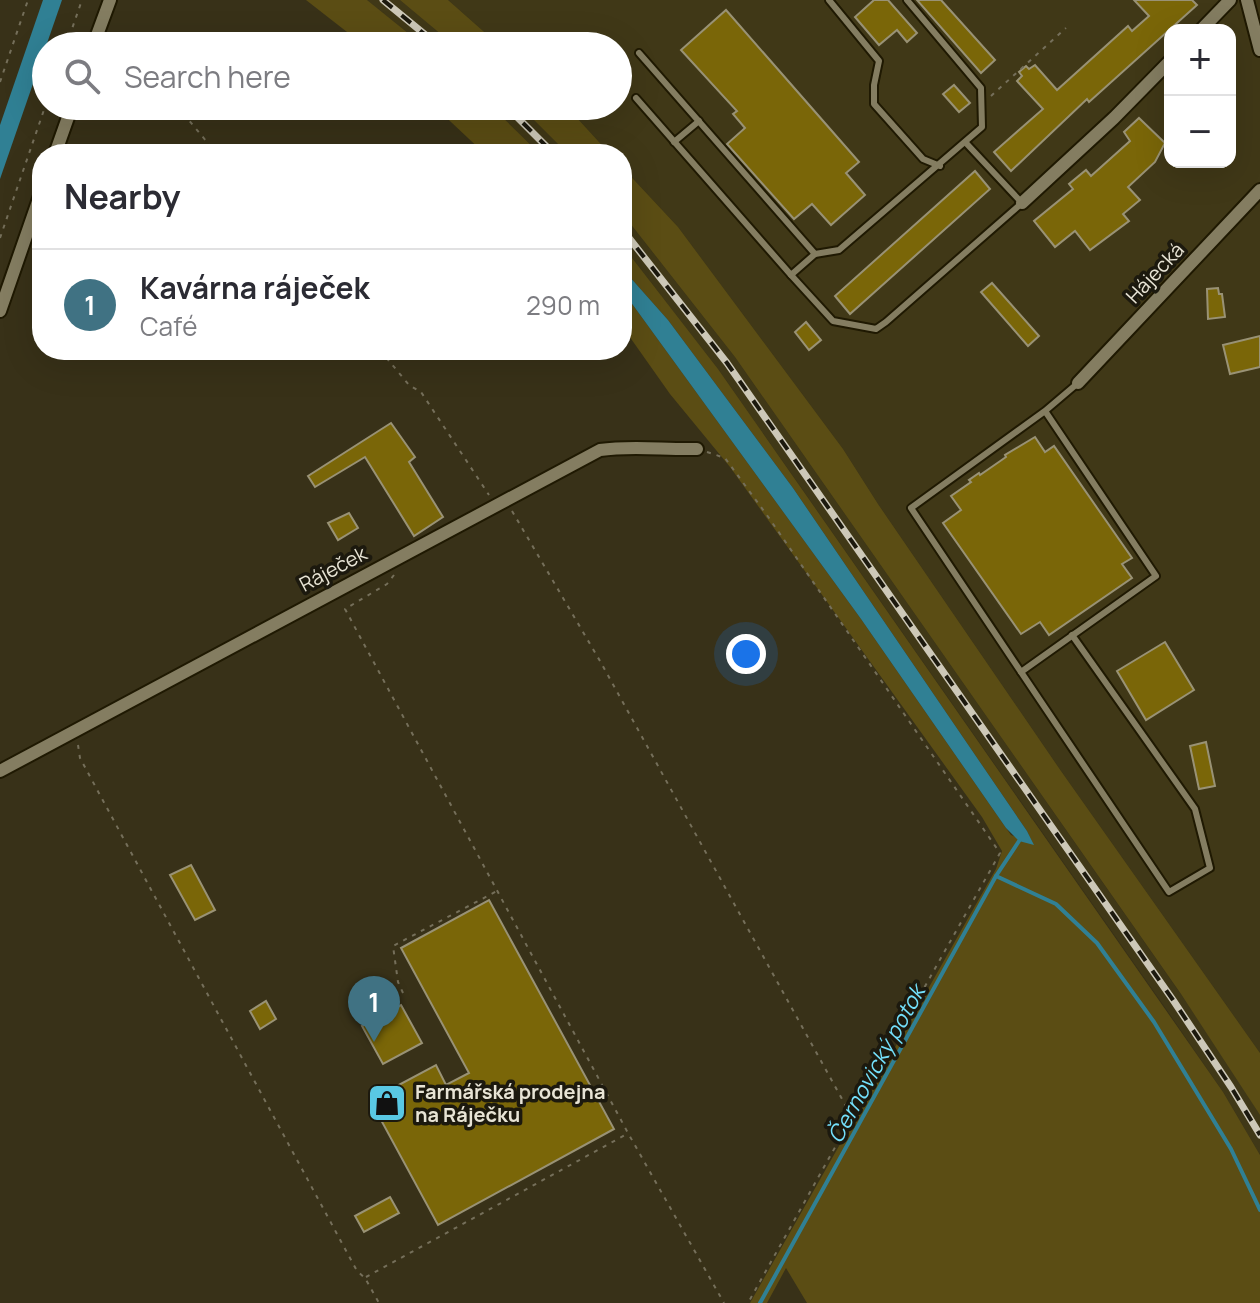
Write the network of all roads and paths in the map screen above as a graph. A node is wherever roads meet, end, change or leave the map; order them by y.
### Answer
1 (28, 0) edge
2 (82, 0) edge
3 (110, 0) edge
4 (829, 0) edge
5 (907, 0) edge
6 (1230, 0) edge
7 (1247, 0) edge
8 (1207, 24) edge
9 (1066, 28) dead end
10 (71, 32) edge
11 (98, 32) edge
12 (1260, 50) edge
13 (639, 53) dead end
14 (1164, 67) edge
15 (0, 82) edge
16 (636, 98) dead end
17 (981, 105) junction
18 (41, 120) edge
19 (67, 120) edge
20 (189, 120) edge
21 (699, 121) junction
22 (674, 142) junction
23 (966, 143) junction
24 (32, 144) edge
25 (59, 144) edge
26 (209, 144) edge
27 (32, 145) edge
28 (940, 166) junction
29 (1260, 190) edge
30 (1022, 203) junction
31 (32, 219) edge
32 (0, 238) edge
33 (815, 254) junction
34 (791, 275) junction
35 (0, 311) edge
36 (388, 360) edge
37 (1078, 383) joint
38 (1045, 411) junction
39 (697, 449) joint
40 (500, 503) junction
41 (391, 561) junction
42 (1072, 635) junction
43 (1021, 672) junction
44 (71, 732) junction
45 (0, 771) edge
46 (498, 891) junction
47 (403, 993) dead end
48 (852, 1117) junction
49 (628, 1133) junction
50 (365, 1278) junction
51 (379, 1303) edge
52 (724, 1303) edge
53 (748, 1303) edge

1 - 15 path
2 - 10 path
3 - 11 street
4 - 28 lane
5 - 17 lane
6 - 8 street
7 - 12 street
9 - 17 path
13 - 21 lane
14 - 30 street
16 - 22 lane
17 - 23 lane
18 - 24 path
19 - 25 street
20 - 26 path
21 - 22 lane
21 - 33 lane
22 - 34 lane
23 - 28 lane
23 - 30 lane
27 - 32 path
28 - 33 lane
29 - 37 street, Hájecká
30 - 34 lane
31 - 35 street
33 - 34 lane
36 - 40 path
37 - 38 lane
38 - 42 lane
38 - 43 lane
39 - 40 street, Ráječek
39 - 48 path
40 - 41 street, Ráječek
40 - 48 path
41 - 44 street, Ráječek
41 - 46 path
42 - 43 lane
42 - 43 lane
44 - 45 street, Ráječek
44 - 50 path
46 - 47 path
46 - 49 path
48 - 53 path
49 - 50 path
49 - 52 path
50 - 51 path

